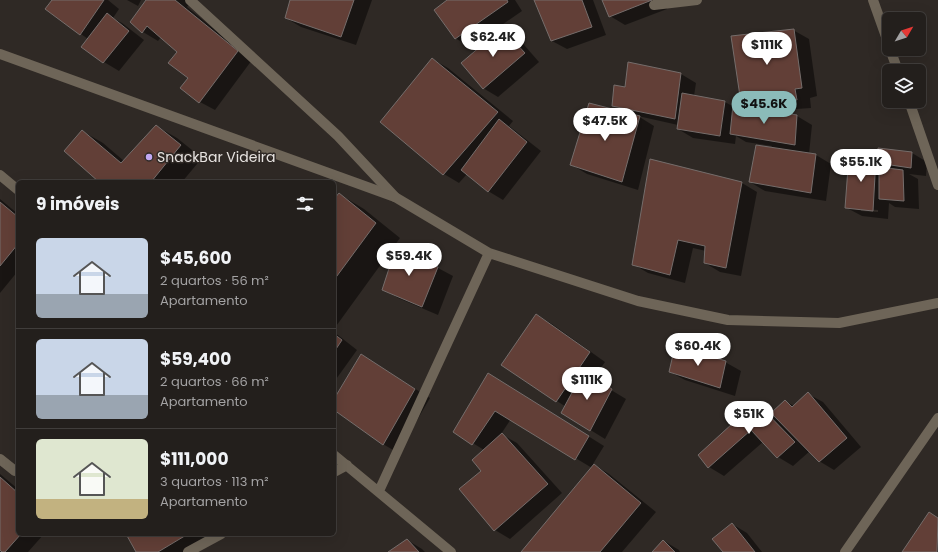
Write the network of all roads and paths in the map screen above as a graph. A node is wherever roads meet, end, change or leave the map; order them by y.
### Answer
1 (190, 0) edge
2 (697, 0) edge
3 (873, 0) edge
4 (654, 5) dead end
5 (882, 25) edge
6 (0, 54) edge
7 (911, 108) edge
8 (0, 175) edge
9 (938, 185) edge
10 (16, 188) edge
11 (395, 197) junction
12 (489, 253) junction
13 (938, 303) edge
14 (938, 418) edge
15 (336, 457) edge
16 (0, 459) edge
17 (346, 466) junction
18 (15, 471) dead end
19 (336, 471) edge
20 (379, 491) junction
21 (217, 536) edge
22 (188, 552) edge
23 (451, 552) edge
24 (845, 552) edge

1 - 11 street
2 - 4 street
3 - 5 street
6 - 11 street
7 - 9 street
8 - 10 street
11 - 12 street
12 - 13 street
12 - 20 street
14 - 24 street
15 - 17 street
16 - 18 street
17 - 19 street
17 - 20 street
20 - 23 street
21 - 22 street

